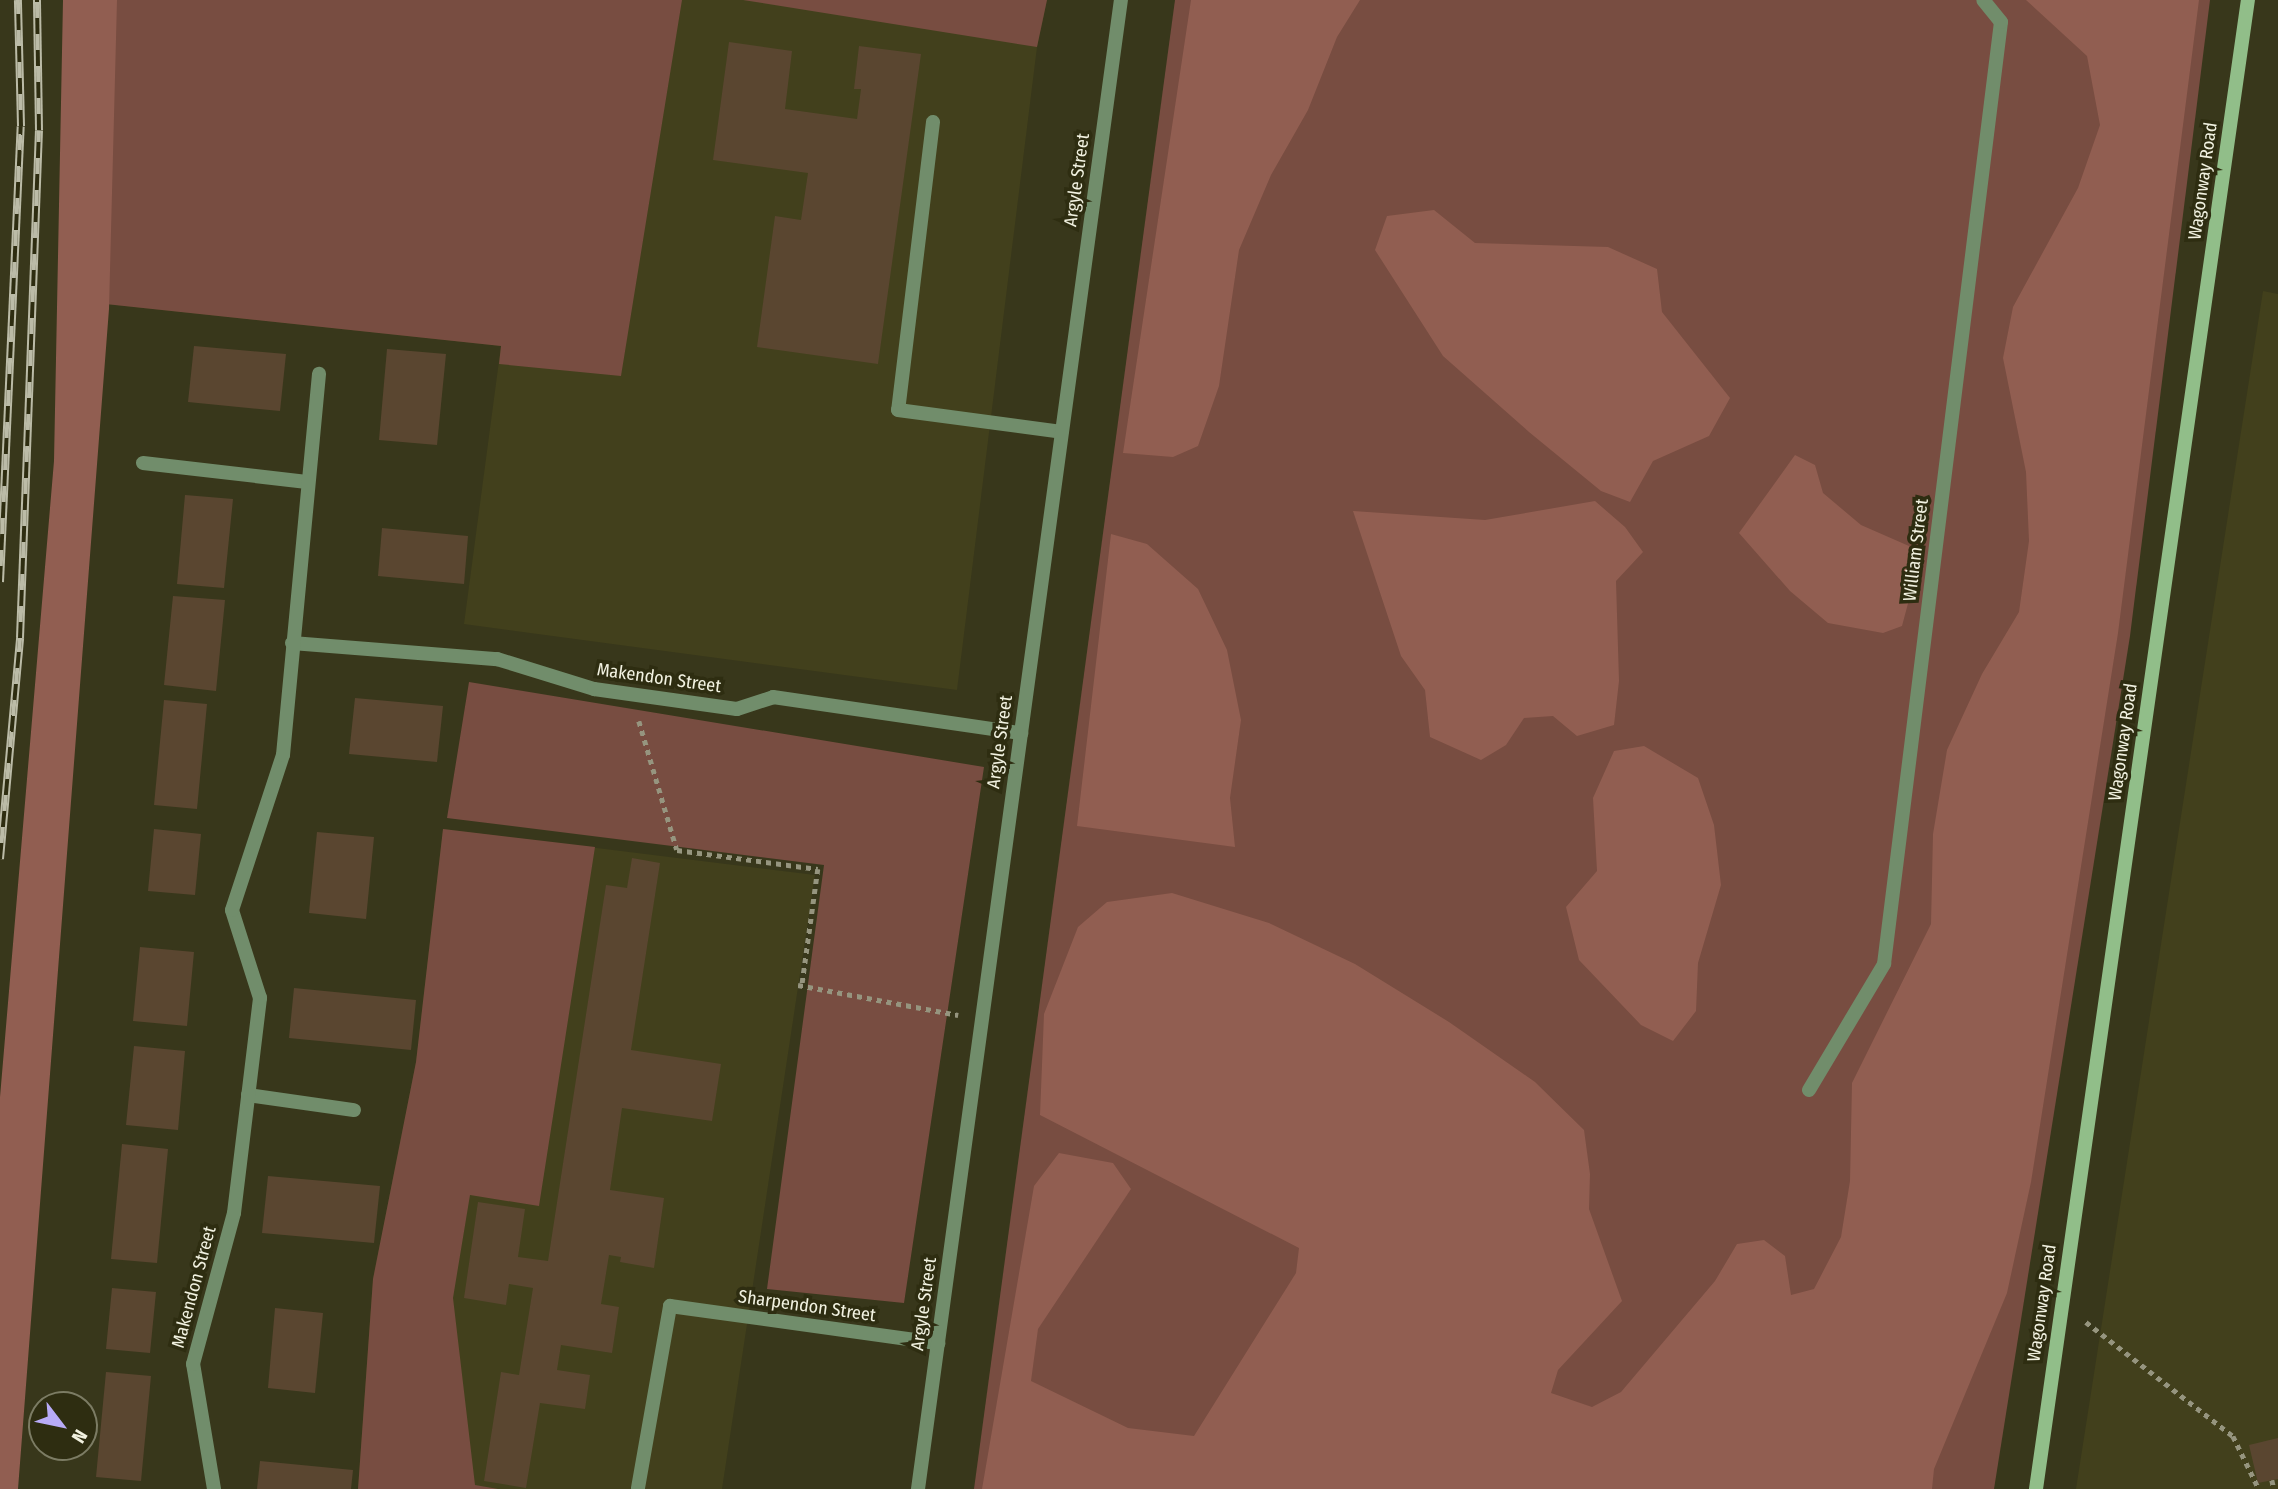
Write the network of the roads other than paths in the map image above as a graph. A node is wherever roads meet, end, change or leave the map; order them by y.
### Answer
1 (1121, 0) edge
2 (1983, 0) edge
3 (2248, 0) edge
4 (933, 122) dead end
5 (318, 374) dead end
6 (1062, 432) junction
7 (143, 463) dead end
8 (306, 482) junction
9 (292, 643) junction
10 (1021, 733) junction
11 (1808, 1090) dead end
12 (248, 1096) junction
13 (354, 1110) dead end
14 (938, 1343) junction
15 (638, 1488) edge
16 (214, 1489) edge
17 (918, 1489) edge
18 (2036, 1489) edge

1 - 6 street, Argyle Street
2 - 11 street, William Street
3 - 18 main road, Wagonway Road
4 - 6 street
5 - 8 street, Makendon Street
6 - 10 street, Argyle Street
7 - 8 street
8 - 9 street, Makendon Street
9 - 10 street, Makendon Street
9 - 12 street, Makendon Street
10 - 14 street, Argyle Street
12 - 13 street
12 - 16 street, Makendon Street
14 - 15 street, Sharpendon Street
14 - 17 street, Argyle Street

